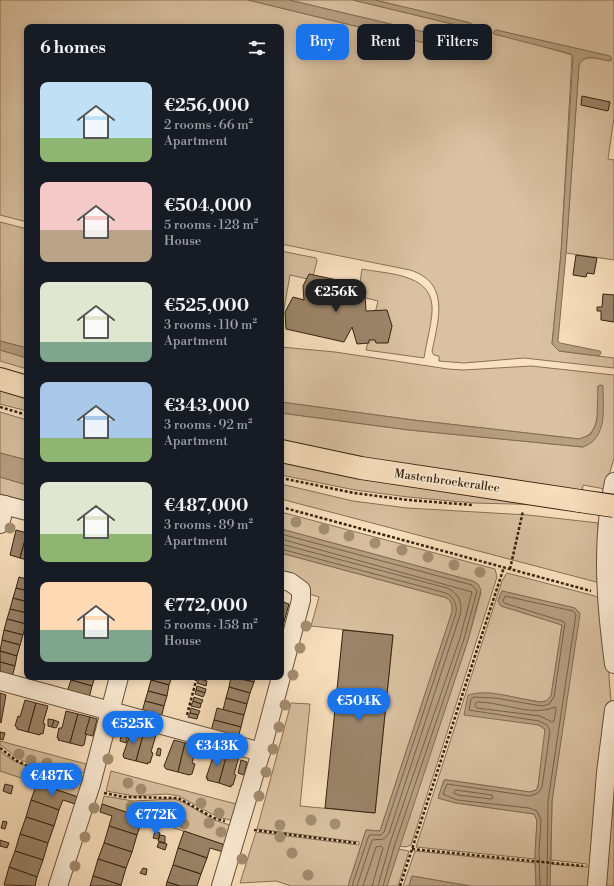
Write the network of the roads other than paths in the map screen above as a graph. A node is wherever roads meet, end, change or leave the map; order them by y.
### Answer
1 (0, 379) edge
2 (24, 386) edge
3 (284, 452) edge
4 (614, 482) edge
5 (2, 505) edge
6 (614, 506) edge
7 (24, 510) edge
8 (0, 524) edge
9 (284, 581) edge
10 (614, 664) edge
11 (284, 665) edge
12 (118, 680) edge
13 (280, 680) edge
14 (0, 681) edge
15 (614, 710) edge
16 (110, 711) junction
17 (261, 752) junction
18 (58, 886) edge
19 (221, 886) edge
20 (597, 886) edge

1 - 2 main road
3 - 6 main road, Mastenbroekerallee, bridge
4 - 10 street
5 - 7 street
5 - 8 street
9 - 11 street
12 - 16 street
13 - 17 street
14 - 16 street
15 - 20 street
16 - 17 street
16 - 18 street
17 - 19 street

